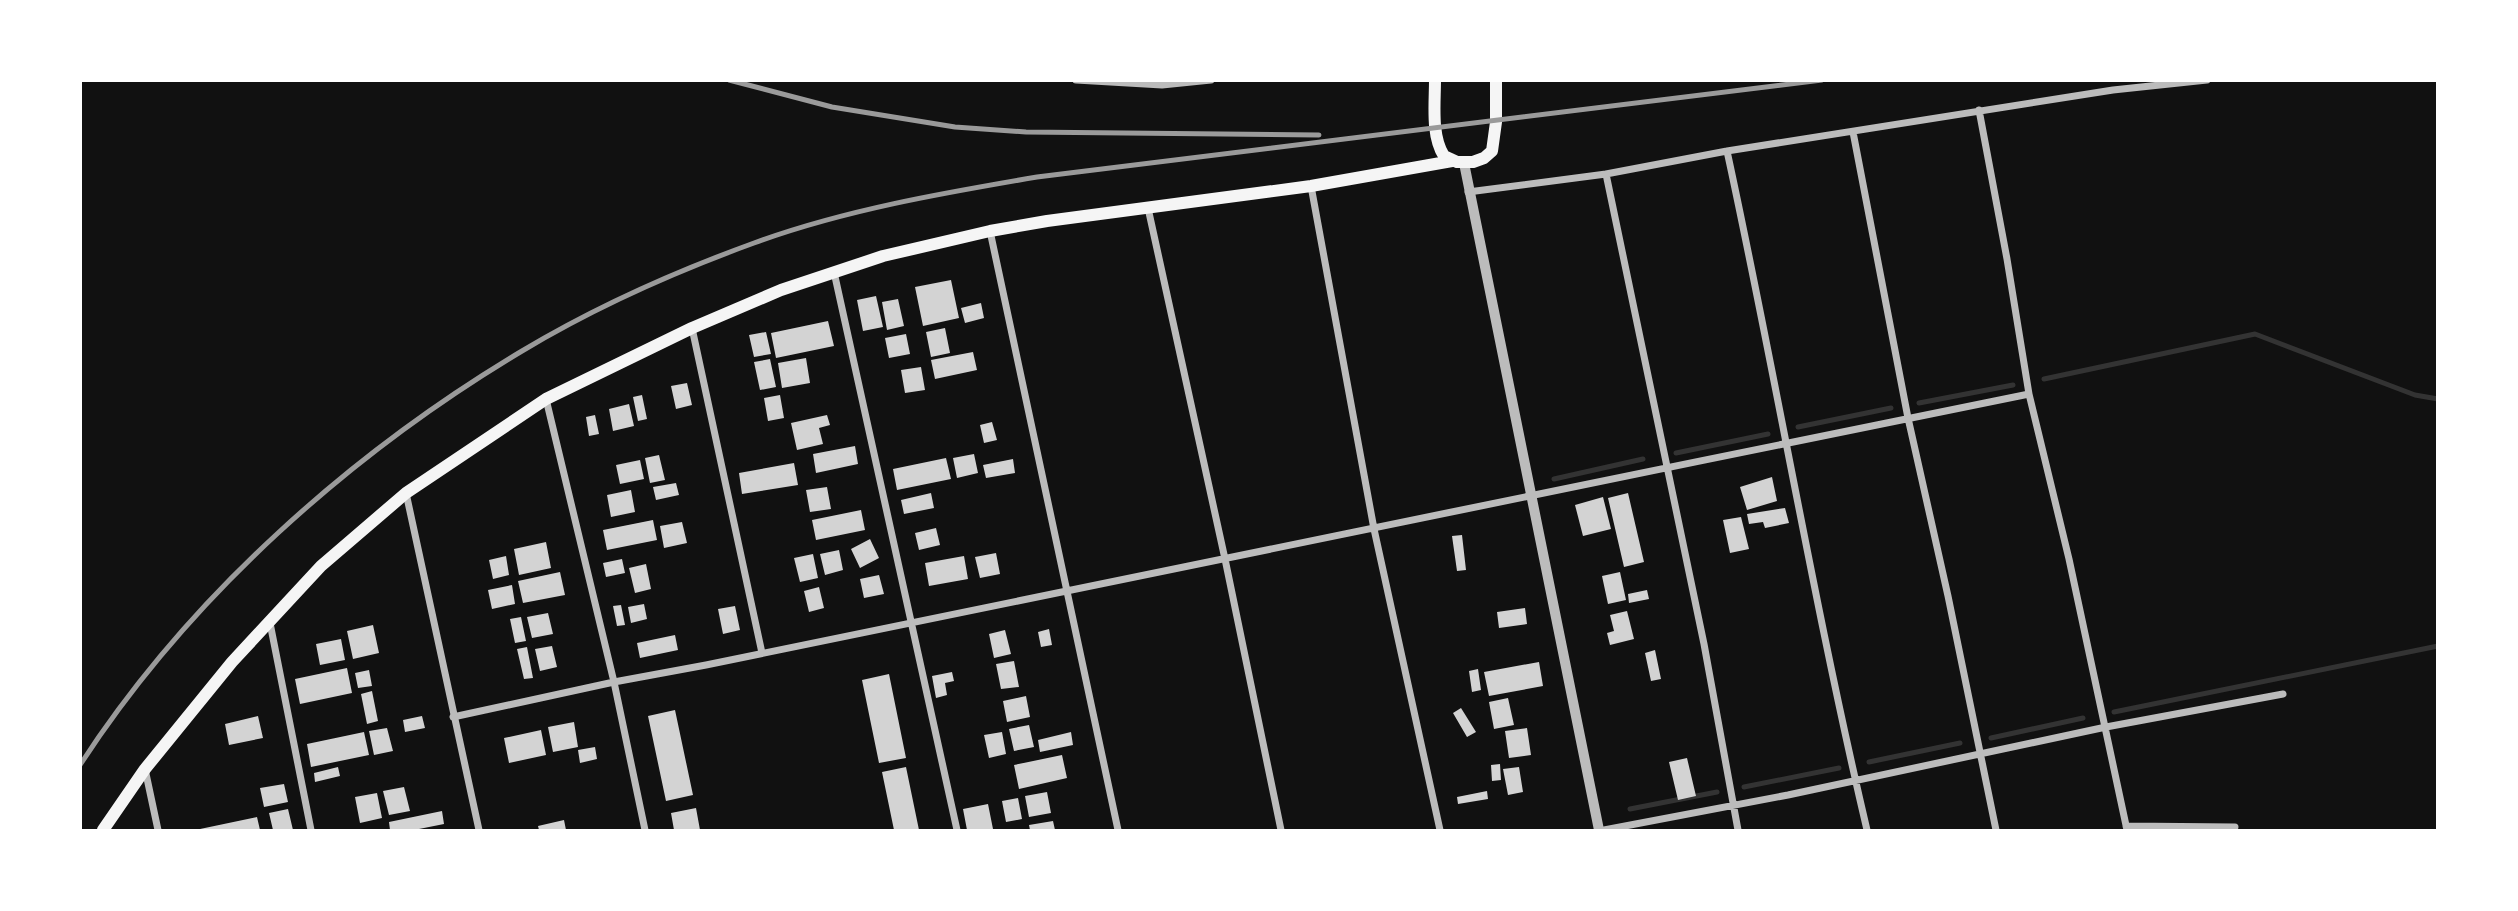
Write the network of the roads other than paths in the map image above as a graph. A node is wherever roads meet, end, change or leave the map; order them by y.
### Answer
1 (1076, 80) edge
2 (1211, 80) edge
3 (1435, 80) edge
4 (1496, 80) edge
5 (2207, 80) edge
6 (1979, 110) junction
7 (1853, 132) junction
8 (1727, 151) junction
9 (1458, 162) junction
10 (1606, 174) junction
11 (1311, 186) junction
12 (1468, 192) junction
13 (1148, 208) junction
14 (990, 231) junction
15 (834, 272) junction
16 (692, 328) junction
17 (2029, 394) junction
18 (546, 400) junction
19 (1908, 418) junction
20 (1786, 443) junction
21 (1665, 468) junction
22 (406, 493) junction
23 (1531, 496) junction
24 (1374, 528) junction
25 (1225, 559) junction
26 (1067, 591) junction
27 (270, 622) junction
28 (912, 623) junction
29 (762, 653) junction
30 (614, 682) junction
31 (2283, 694) dead end
32 (453, 717) junction
33 (2106, 727) junction
34 (1981, 754) junction
35 (145, 769) junction
36 (1855, 779) junction
37 (1733, 804) junction
38 (2235, 827) dead end
39 (2126, 828) edge
40 (103, 831) edge
41 (158, 831) edge
42 (312, 831) edge
43 (479, 831) edge
44 (645, 831) edge
45 (957, 831) edge
46 (1118, 831) edge
47 (1281, 831) edge
48 (1440, 831) edge
49 (1601, 831) edge
50 (1738, 831) edge
51 (1867, 831) edge
52 (1996, 831) edge

1 - 2 street
3 - 9 main road
4 - 9 main road
5 - 6 street
6 - 7 street
6 - 17 street
7 - 8 street
7 - 19 street
8 - 10 street
8 - 20 street
9 - 11 main road
9 - 12 street
10 - 12 street
10 - 21 street
11 - 13 main road
11 - 24 street
12 - 23 street
13 - 14 main road
13 - 25 street
14 - 15 main road
14 - 26 street
15 - 16 main road
15 - 28 street
16 - 18 main road
16 - 29 street
17 - 19 street
17 - 33 street
18 - 22 main road
18 - 30 street
19 - 20 street
19 - 34 street
20 - 21 street
20 - 36 street
21 - 23 street
21 - 37 street
22 - 27 main road
22 - 32 street
23 - 24 street
23 - 49 street
24 - 25 street
24 - 48 street
25 - 26 street
25 - 47 street
26 - 28 street
26 - 46 street
27 - 35 main road
27 - 42 street
28 - 29 street
28 - 45 street
29 - 30 street
30 - 32 street
30 - 44 street
31 - 33 street
32 - 43 street
33 - 34 street
33 - 39 street
34 - 36 street
34 - 52 street
35 - 40 main road
35 - 41 street
36 - 37 street
36 - 51 street
37 - 49 street
37 - 50 street
38 - 39 street

